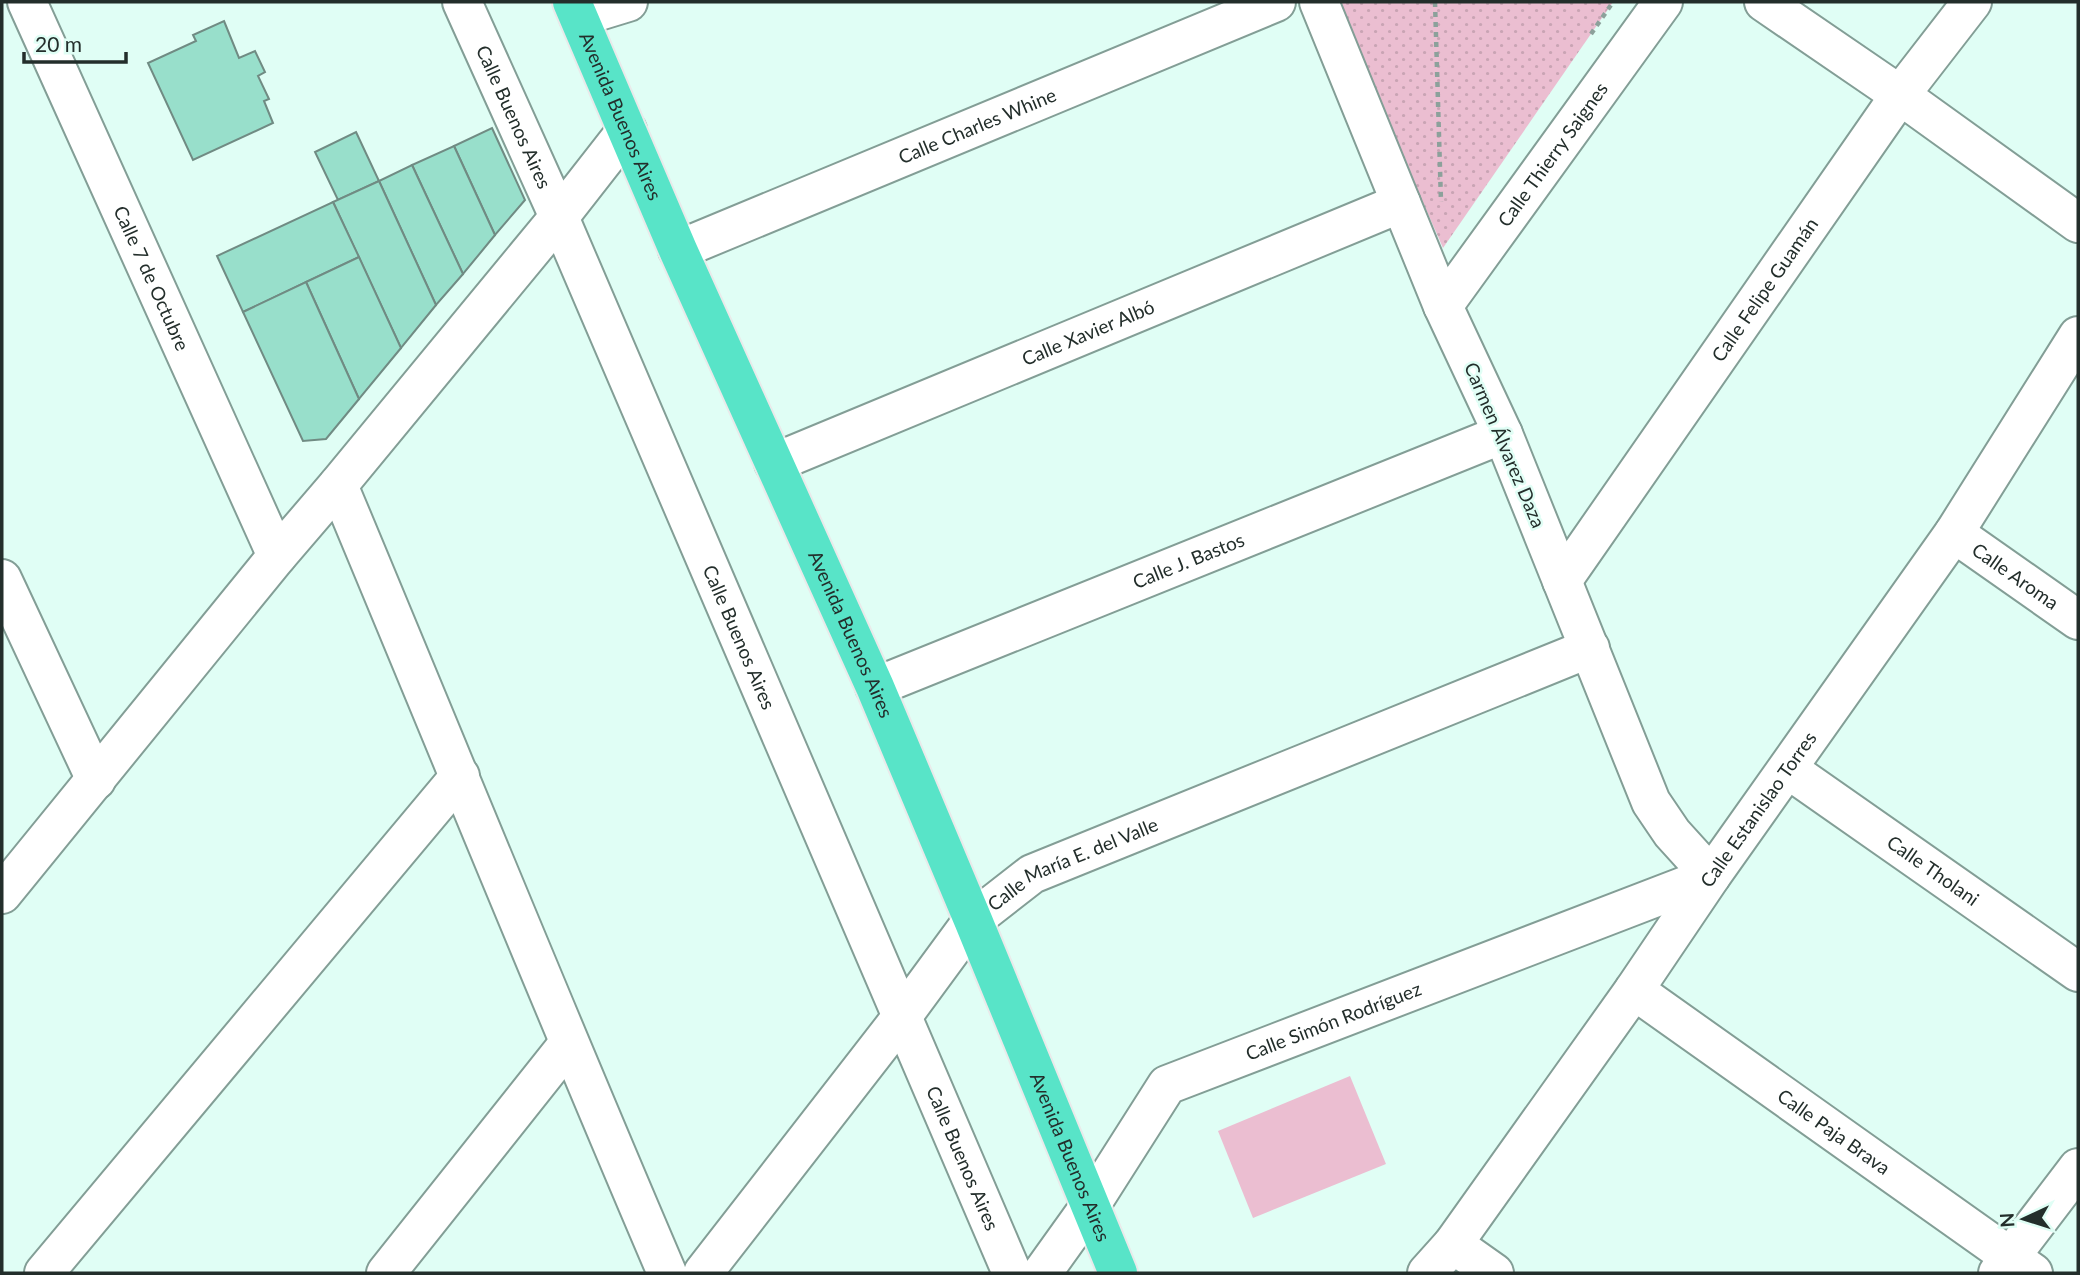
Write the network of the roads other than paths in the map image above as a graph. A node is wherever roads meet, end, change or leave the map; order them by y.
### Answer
1 (27, 2) edge
2 (462, 2) edge
3 (628, 2) edge
4 (1276, 2) edge
5 (1319, 2) edge
6 (1663, 2) edge
7 (1764, 2) edge
8 (1972, 2) edge
9 (575, 9) edge
10 (1900, 95) junction
11 (627, 130) junction
12 (1401, 203) junction
13 (559, 217) junction
14 (2078, 223) edge
15 (678, 250) junction
16 (1443, 306) junction
17 (2078, 336) edge
18 (1503, 433) junction
19 (774, 463) junction
20 (338, 485) junction
21 (1954, 533) junction
22 (277, 556) junction
23 (2, 579) edge
24 (1562, 581) junction
25 (2078, 620) edge
26 (1590, 648) junction
27 (875, 687) junction
28 (1788, 769) junction
29 (460, 776) junction
30 (96, 780) junction
31 (1711, 876) junction
32 (2, 894) edge
33 (973, 920) junction
34 (2078, 972) edge
35 (1634, 990) junction
36 (901, 1018) junction
37 (569, 1043) junction
38 (2078, 1168) edge
39 (1090, 1206) junction
40 (1453, 1244) junction
41 (2014, 1268) edge
42 (44, 1273) edge
43 (386, 1273) edge
44 (667, 1273) edge
45 (703, 1273) edge
46 (1012, 1273) edge
47 (1042, 1273) edge
48 (1118, 1273) edge
49 (1427, 1273) edge
50 (1494, 1273) edge

1 - 22 street, Calle 7 de Octubre
2 - 13 street, Calle Buenos Aires
3 - 9 street
4 - 15 street, Calle Charles Whine
5 - 12 street, Carmen Álvarez Daza
6 - 16 street, Calle Thierry Saignes
7 - 10 street
8 - 10 street, Calle Felipe Guamán
9 - 11 highway, Avenida Buenos Aires
10 - 14 street
10 - 24 street, Calle Felipe Guamán
11 - 13 street
11 - 15 highway, Avenida Buenos Aires
12 - 16 street, Carmen Álvarez Daza
12 - 19 street, Calle Xavier Albó
13 - 20 street
13 - 36 street, Calle Buenos Aires
15 - 19 highway, Avenida Buenos Aires
16 - 18 street, Carmen Álvarez Daza
17 - 21 street, Calle Estanislao Torres
18 - 24 street, Carmen Álvarez Daza
18 - 27 street, Calle J. Bastos
19 - 27 highway, Avenida Buenos Aires
20 - 22 street
20 - 29 street
21 - 25 street, Calle Aroma
21 - 28 street, Calle Estanislao Torres
22 - 30 street
23 - 30 street
24 - 26 street, Carmen Álvarez Daza
26 - 31 street, Carmen Álvarez Daza
26 - 33 street, Calle María E. del Valle
27 - 33 highway, Avenida Buenos Aires
28 - 31 street, Calle Estanislao Torres
28 - 34 street, Calle Tholani
29 - 37 street
29 - 42 street
30 - 32 street
31 - 35 street, Calle Estanislao Torres
31 - 39 street, Calle Simón Rodríguez
33 - 36 street, Calle María E. del Valle
33 - 39 highway, Avenida Buenos Aires
35 - 40 street, Calle Estanislao Torres
35 - 41 street, Calle Paja Brava
36 - 45 street, Calle María E. del Valle
36 - 46 street, Calle Buenos Aires
37 - 43 street
37 - 44 street
38 - 41 street
39 - 47 street, Calle Simón Rodríguez
39 - 48 highway, Avenida Buenos Aires
40 - 49 street, Calle Estanislao Torres
40 - 50 street

